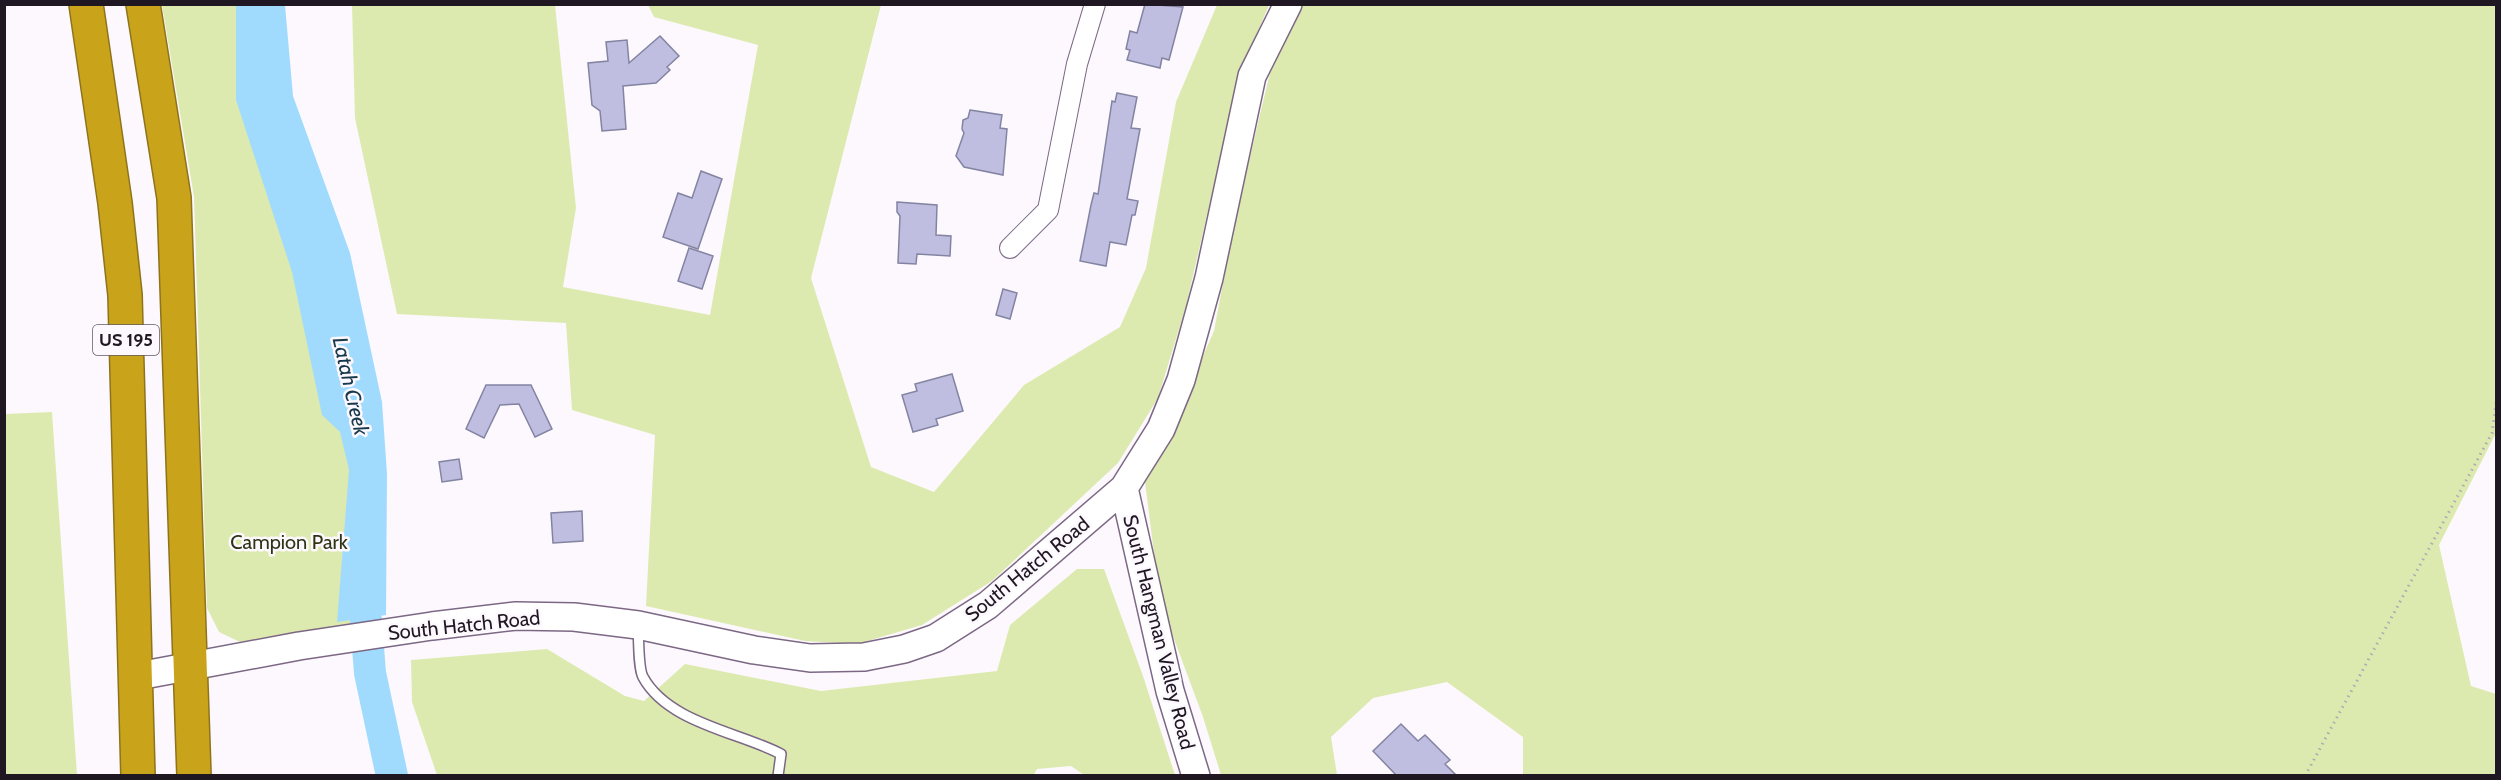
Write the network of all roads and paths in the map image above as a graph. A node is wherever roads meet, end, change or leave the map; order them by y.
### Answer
1 (86, 4) edge
2 (143, 4) edge
3 (1095, 4) edge
4 (1288, 4) edge
5 (1010, 248) dead end
6 (2496, 404) edge
7 (1124, 488) junction
8 (638, 625) junction
9 (191, 667) junction
10 (133, 677) junction
11 (138, 776) edge
12 (194, 776) edge
13 (778, 776) edge
14 (1196, 776) edge
15 (2305, 776) edge

1 - 10 highway, US 195
2 - 9 highway, US 195
3 - 5 street
4 - 7 main road, South Hatch Road
6 - 15 path
7 - 8 main road, South Hatch Road
7 - 14 main road, South Hangman Valley Road
8 - 9 main road, South Hatch Road
8 - 13 lane
9 - 10 main road, South Hatch Road
9 - 12 highway, US 195
10 - 11 highway, US 195

